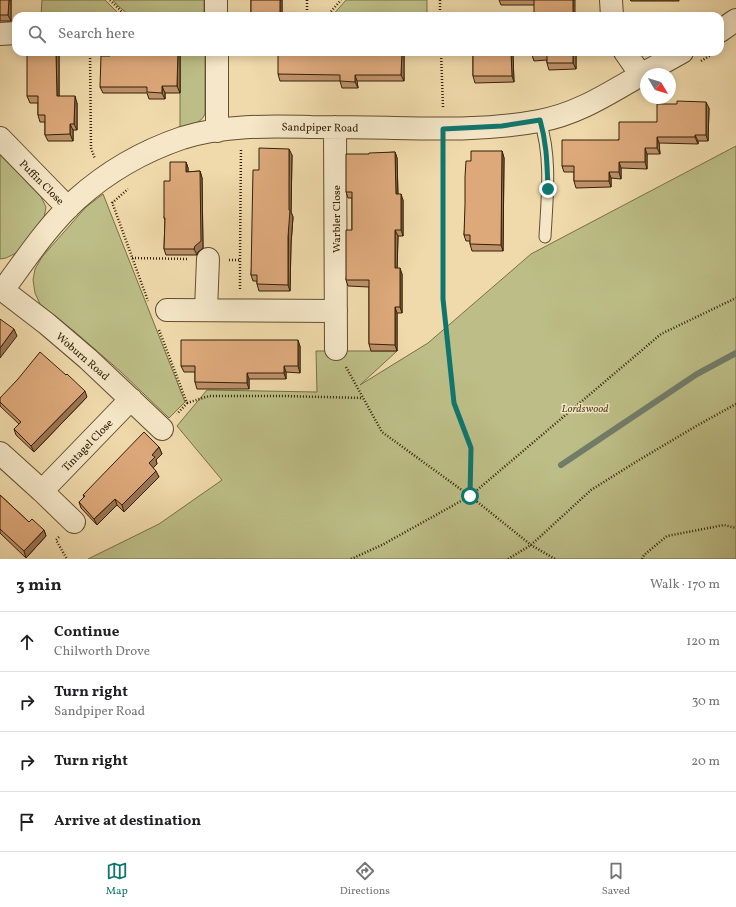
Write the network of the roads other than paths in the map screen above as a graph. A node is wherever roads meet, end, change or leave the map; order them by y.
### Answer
1 (216, 0) edge
2 (611, 0) edge
3 (216, 12) edge
4 (612, 12) edge
5 (736, 20) edge
6 (724, 28) edge
7 (0, 34) edge
8 (12, 34) edge
9 (217, 56) edge
10 (628, 56) edge
11 (675, 56) edge
12 (655, 68) edge
13 (640, 74) edge
14 (640, 77) edge
15 (540, 120) junction
16 (335, 127) junction
17 (217, 131) junction
18 (0, 138) edge
19 (68, 208) junction
20 (546, 237) dead end
21 (208, 260) road end
22 (1, 289) edge
23 (206, 310) junction
24 (336, 311) junction
25 (158, 312) road end
26 (336, 349) road end
27 (131, 399) junction
28 (162, 429) road end
29 (0, 453) edge
30 (42, 491) junction
31 (74, 522) dead end

1 - 3 street
2 - 4 street
5 - 6 street
7 - 8 street
9 - 17 street
10 - 13 street
11 - 12 street, Sandpiper Road
14 - 15 street, Sandpiper Road
15 - 16 street, Sandpiper Road
15 - 20 lane
16 - 17 street, Sandpiper Road
16 - 24 street, Warbler Close
17 - 19 street, Sandpiper Road
18 - 19 street, Puffin Close
19 - 22 street, Sandpiper Road
21 - 23 street
22 - 27 street, Woburn Road
23 - 24 street
23 - 25 street
24 - 26 street, Warbler Close
27 - 28 street, Woburn Road
27 - 30 street, Tintagel Close
29 - 30 street
30 - 31 street

